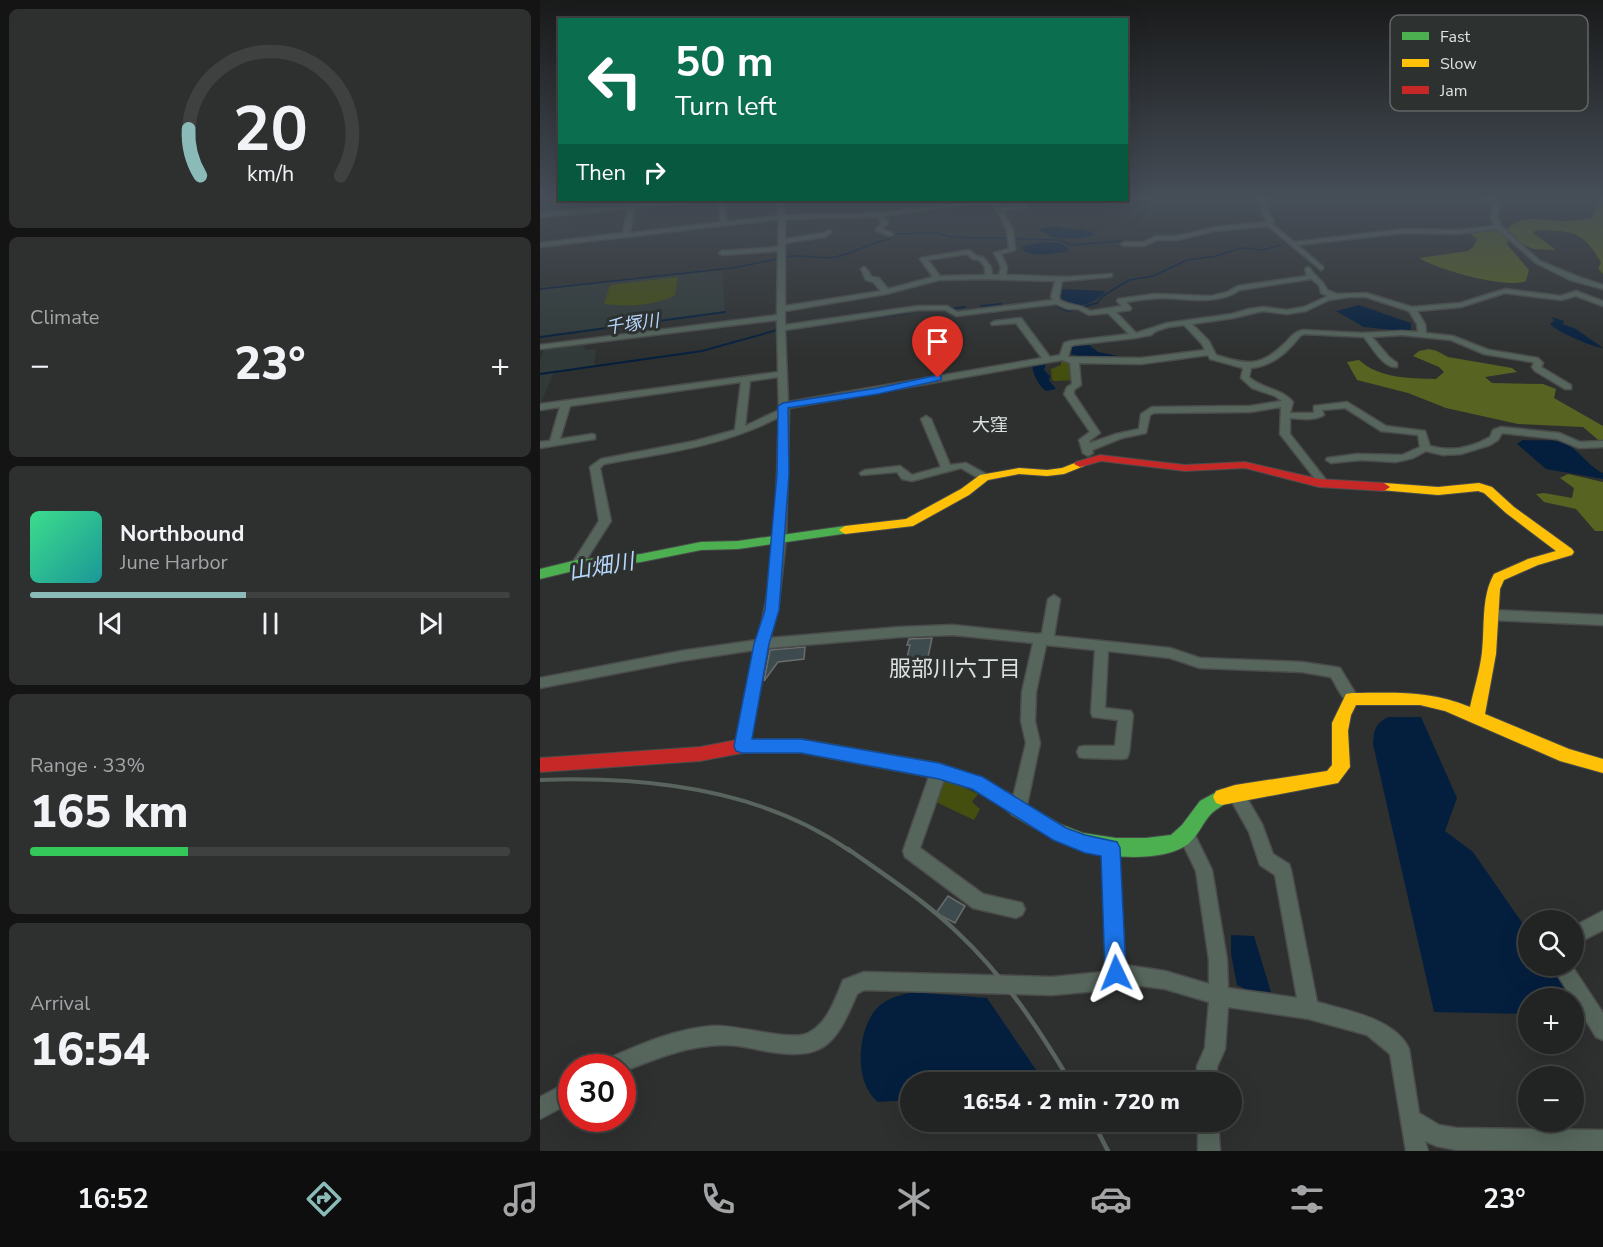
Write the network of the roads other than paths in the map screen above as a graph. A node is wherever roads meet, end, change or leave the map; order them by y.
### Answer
1 (727, 252) edge
2 (782, 252) edge
3 (1003, 252) edge
4 (1301, 252) edge
5 (1526, 252) edge
6 (722, 253) dead end
7 (1321, 268) dead end
8 (864, 269) dead end
9 (1004, 269) junction
10 (989, 274) junction
11 (1110, 275) dead end
12 (938, 278) junction
13 (1002, 278) junction
14 (1059, 281) junction
15 (1603, 287) edge
16 (886, 292) junction
17 (1336, 297) junction
18 (1603, 297) edge
19 (1593, 299) junction
20 (1058, 303) junction
21 (1603, 304) edge
22 (1413, 309) junction
23 (1110, 310) junction
24 (781, 313) junction
25 (1186, 322) junction
26 (995, 323) dead end
27 (781, 329) junction
28 (1365, 334) junction
29 (1422, 335) junction
30 (1135, 336) junction
31 (540, 347) edge
32 (1210, 352) junction
33 (1069, 358) junction
34 (1047, 359) junction
35 (1394, 365) dead end
36 (1247, 367) junction
37 (782, 374) junction
38 (746, 378) junction
39 (1569, 387) dead end
40 (1287, 403) junction
41 (566, 404) junction
42 (540, 407) edge
43 (784, 408) junction
44 (1285, 415) junction
45 (926, 419) dead end
46 (740, 430) junction
47 (592, 436) dead end
48 (554, 443) junction
49 (1603, 444) edge
50 (540, 445) edge
51 (1425, 448) junction
52 (1088, 454) junction
53 (1331, 460) dead end
54 (947, 469) junction
55 (865, 473) dead end
56 (984, 477) junction
57 (1319, 483) junction
58 (780, 538) junction
59 (577, 565) junction
60 (541, 576) edge
61 (1054, 599) dead end
62 (1491, 615) junction
63 (1603, 620) edge
64 (1044, 639) junction
65 (762, 644) junction
66 (1102, 646) junction
67 (540, 683) edge
68 (1352, 699) junction
69 (1476, 718) junction
70 (742, 746) junction
71 (1084, 752) dead end
72 (540, 765) edge
73 (1603, 766) edge
74 (939, 771) junction
75 (1235, 793) junction
76 (1018, 810) junction
77 (1186, 834) junction
78 (1110, 848) junction
79 (1016, 909) dead end
80 (1603, 920) edge
81 (1584, 930) edge
82 (1116, 973) junction
83 (1568, 976) edge
84 (1219, 996) junction
85 (1309, 1009) junction
86 (1603, 1030) edge
87 (636, 1057) edge
88 (1207, 1072) edge
89 (558, 1098) edge
90 (540, 1109) edge
91 (1410, 1119) junction
92 (1208, 1132) edge
93 (1603, 1141) edge
94 (1209, 1151) edge
95 (1417, 1151) edge

1 - 6 street
2 - 24 street
3 - 9 street
4 - 7 street
5 - 15 street
8 - 16 street
9 - 10 street
9 - 13 street
10 - 12 street
10 - 12 street
10 - 13 street
11 - 14 street
12 - 16 street
13 - 14 street
14 - 20 street
16 - 24 street
17 - 22 street
17 - 23 street
17 - 25 street
18 - 19 street
19 - 21 street
19 - 22 street
20 - 23 street
20 - 27 street
22 - 29 street
23 - 30 street
24 - 27 street
24 - 31 street
25 - 30 street
25 - 32 street
26 - 34 street
27 - 37 street
28 - 29 street
28 - 35 street
28 - 36 street
29 - 39 street
30 - 33 street
32 - 33 street
32 - 36 street
33 - 34 street
33 - 52 street
34 - 43 street
36 - 40 street
37 - 38 street
37 - 43 street
38 - 41 street
38 - 46 street
40 - 44 street
40 - 52 street
41 - 42 street
41 - 48 street
43 - 46 street
43 - 58 street
44 - 51 street
44 - 57 street
45 - 54 street
46 - 59 street
47 - 48 street
48 - 50 street
49 - 51 street
51 - 53 street
52 - 56 street
52 - 57 street
54 - 55 street
54 - 56 street
56 - 58 street
57 - 62 street
58 - 59 street
58 - 65 street
59 - 60 street
61 - 64 street
62 - 63 street
62 - 69 street
64 - 65 street
64 - 66 street
64 - 76 street
65 - 67 street
65 - 70 street
66 - 68 street
66 - 71 street
68 - 69 street
68 - 75 street
69 - 73 street
70 - 72 street
70 - 74 street
74 - 76 street
74 - 79 street
75 - 77 street
75 - 85 street
76 - 78 street
77 - 78 street
77 - 84 street
78 - 82 street
80 - 81 street
82 - 84 street
82 - 87 street
83 - 86 street
84 - 85 street
84 - 88 street
85 - 91 street
89 - 90 street
91 - 93 street
91 - 95 street
92 - 94 street

